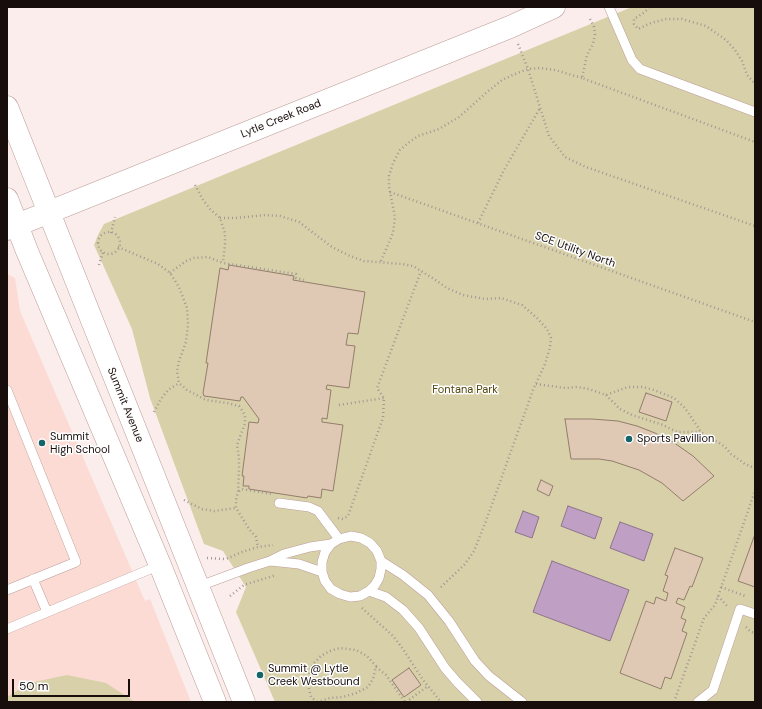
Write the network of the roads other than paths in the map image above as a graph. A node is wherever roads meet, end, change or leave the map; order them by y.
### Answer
1 (554, 7) edge
2 (608, 7) edge
3 (7, 107) edge
4 (755, 112) edge
5 (7, 199) edge
6 (49, 213) junction
7 (12, 227) edge
8 (7, 390) edge
9 (279, 503) dead end
10 (339, 539) junction
11 (331, 544) junction
12 (270, 560) junction
13 (381, 560) junction
14 (160, 565) junction
15 (322, 572) junction
16 (33, 579) junction
17 (197, 587) junction
18 (7, 590) edge
19 (369, 591) junction
20 (47, 612) junction
21 (755, 614) edge
22 (7, 629) edge
23 (215, 702) edge
24 (244, 702) edge
25 (477, 702) edge
26 (522, 702) edge
27 (698, 702) edge

1 - 6 main road, Lytle Creek Road
2 - 4 lane
3 - 6 main road, Summit Avenue
5 - 7 main road
6 - 7 main road, Lytle Creek Road
6 - 17 main road, Summit Avenue
7 - 14 main road
8 - 16 lane
9 - 10 lane
10 - 11 lane
10 - 13 lane
11 - 12 lane
11 - 15 lane
12 - 15 lane
12 - 17 lane
13 - 19 lane
13 - 26 lane
14 - 20 lane
14 - 23 main road
15 - 19 lane
16 - 18 lane
16 - 20 lane
17 - 24 main road, Summit Avenue
19 - 25 lane
20 - 22 lane
21 - 27 lane

